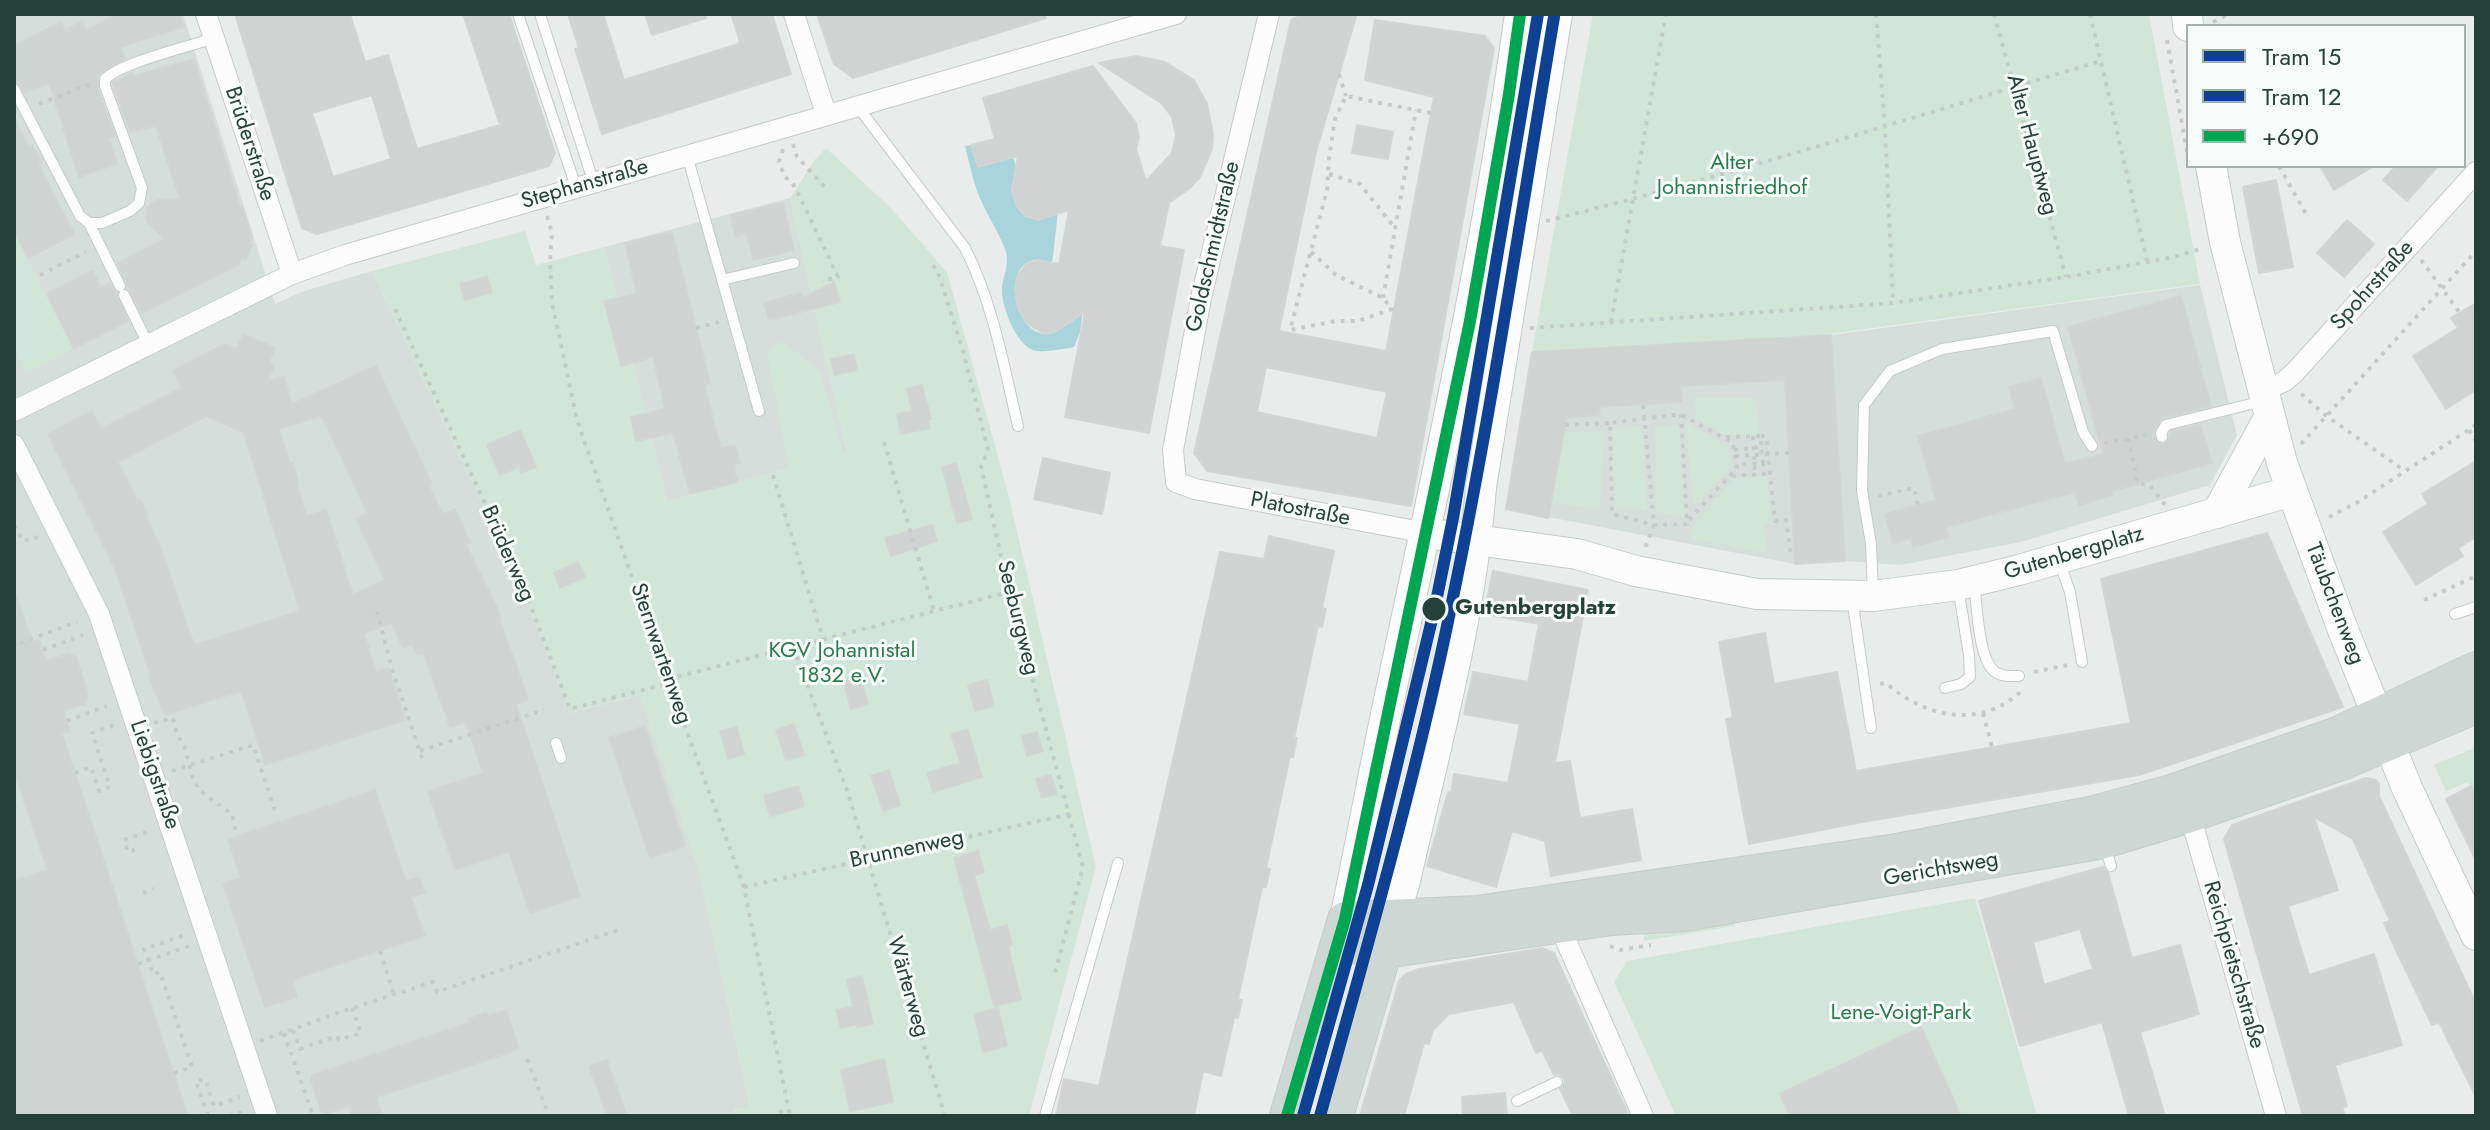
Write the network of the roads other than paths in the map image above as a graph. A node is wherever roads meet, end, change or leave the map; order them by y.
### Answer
1 (518, 14) edge
2 (540, 14) edge
3 (794, 14) edge
4 (1176, 14) edge
5 (1269, 14) edge
6 (1512, 14) edge
7 (1520, 14) edge
8 (209, 15) edge
9 (1556, 17) edge
10 (214, 38) junction
11 (14, 89) edge
12 (858, 107) junction
13 (826, 114) junction
14 (687, 155) junction
15 (2211, 168) edge
16 (2476, 172) edge
17 (584, 184) junction
18 (89, 223) junction
19 (794, 263) dead end
20 (292, 274) junction
21 (722, 280) junction
22 (148, 344) junction
23 (2270, 398) junction
24 (14, 411) edge
25 (759, 411) dead end
26 (1018, 426) dead end
27 (2161, 435) road end
28 (14, 445) edge
29 (2092, 446) road end
30 (2287, 477) junction
31 (1176, 482) joint
32 (2217, 513) junction
33 (1426, 533) junction
34 (1477, 540) junction
35 (2059, 559) junction
36 (1966, 583) junction
37 (1862, 596) junction
38 (2476, 607) edge
39 (2455, 614) dead end
40 (2082, 662) dead end
41 (2476, 669) edge
42 (2019, 676) dead end
43 (1945, 688) dead end
44 (2476, 706) edge
45 (1871, 728) dead end
46 (2384, 730) junction
47 (556, 743) dead end
48 (561, 758) dead end
49 (2289, 774) junction
50 (2190, 815) junction
51 (1118, 863) dead end
52 (1557, 913) junction
53 (1394, 917) junction
54 (1342, 932) junction
55 (2476, 935) edge
56 (1385, 951) junction
57 (1557, 1082) dead end
58 (1517, 1101) dead end
59 (267, 1116) edge
60 (1045, 1116) edge
61 (1287, 1116) edge
62 (1336, 1116) edge
63 (1643, 1116) edge
64 (2276, 1116) edge

1 - 17 lane
2 - 17 lane
3 - 13 street
4 - 12 street, Stephanstraße
5 - 31 street, Goldschmidtstraße
6 - 7 street
7 - 9 street
7 - 33 main road
8 - 10 street, Brüderstraße
9 - 34 main road
10 - 18 lane
10 - 20 street, Brüderstraße
11 - 18 lane
12 - 13 street, Stephanstraße
12 - 26 lane
13 - 14 street, Stephanstraße
14 - 17 street, Stephanstraße
14 - 21 lane
15 - 23 main road, Täubchenweg
16 - 23 street, Spohrstraße
17 - 20 street, Stephanstraße
18 - 22 lane
19 - 21 lane
20 - 22 street, Stephanstraße
21 - 25 lane
22 - 24 street, Stephanstraße
23 - 27 lane
23 - 30 main road, Täubchenweg
23 - 32 main road
28 - 59 street, Liebigstraße
29 - 37 lane
30 - 32 main road, Gutenbergplatz
30 - 46 main road, Täubchenweg
31 - 33 street, Platostraße
32 - 35 main road, Gutenbergplatz
33 - 34 main road, Gutenbergplatz
33 - 54 main road
34 - 37 main road, Gutenbergplatz
34 - 53 main road
35 - 36 main road, Gutenbergplatz
35 - 40 lane
36 - 37 main road, Gutenbergplatz
36 - 42 lane
36 - 43 lane
37 - 45 lane
38 - 39 lane
41 - 46 main road, Gerichtsweg
44 - 46 main road, Gerichtsweg
46 - 49 main road, Gerichtsweg
46 - 55 main road, Täubchenweg
47 - 48 lane
49 - 50 main road, Gerichtsweg
49 - 52 main road, Gerichtsweg
50 - 52 main road, Gerichtsweg
50 - 64 street, Reichpietschstraße
51 - 60 lane
52 - 53 main road, Gerichtsweg
52 - 56 main road, Gerichtsweg
52 - 63 street
53 - 54 main road, Gerichtsweg
53 - 56 main road
54 - 56 main road, Gerichtsweg
54 - 61 main road
56 - 62 main road
57 - 58 lane

